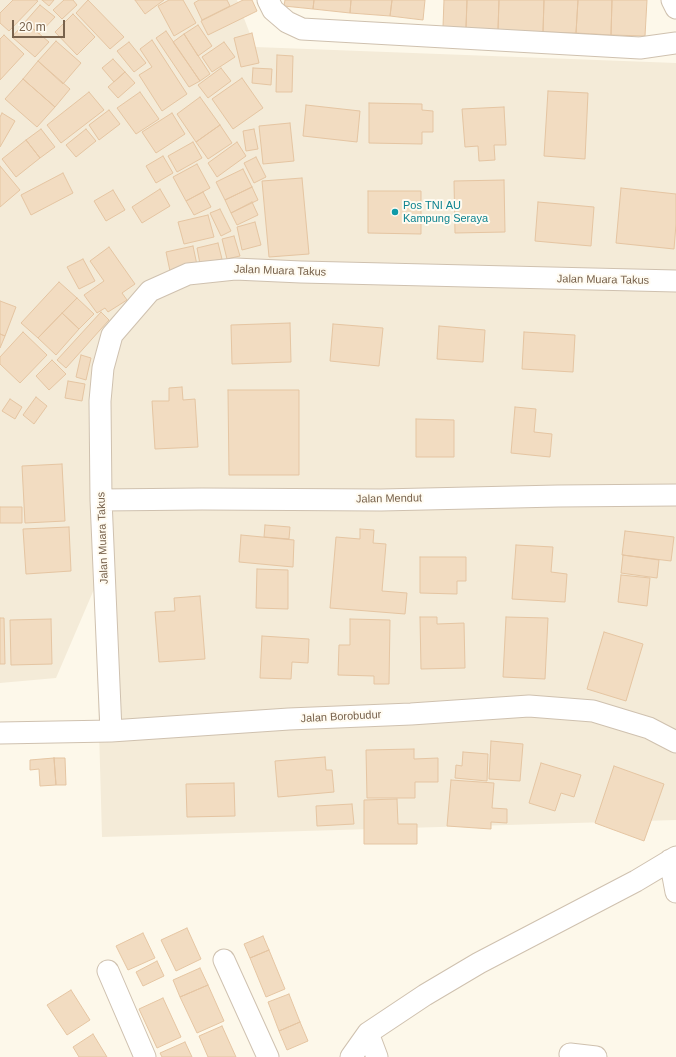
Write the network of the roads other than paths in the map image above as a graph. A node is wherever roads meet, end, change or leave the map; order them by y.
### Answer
1 (268, 0) edge
2 (672, 0) edge
3 (676, 8) edge
4 (676, 43) edge
5 (676, 281) edge
6 (676, 495) edge
7 (101, 500) junction
8 (111, 730) junction
9 (0, 733) edge
10 (676, 742) edge
11 (673, 858) edge
12 (676, 892) edge
13 (224, 960) dead end
14 (108, 971) dead end
15 (368, 1033) junction
16 (570, 1054) dead end
17 (145, 1057) edge
18 (268, 1057) edge
19 (351, 1057) edge
20 (376, 1057) edge
21 (596, 1057) edge

1 - 4 street
2 - 3 street
5 - 7 street, Jalan Muara Takus
6 - 7 street, Jalan Mendut
7 - 8 street, Jalan Muara Takus
8 - 9 street, Jalan Borobudur
8 - 10 street, Jalan Borobudur
11 - 12 street
11 - 15 street
13 - 18 street
14 - 17 street
15 - 19 street
15 - 20 street
16 - 21 street

